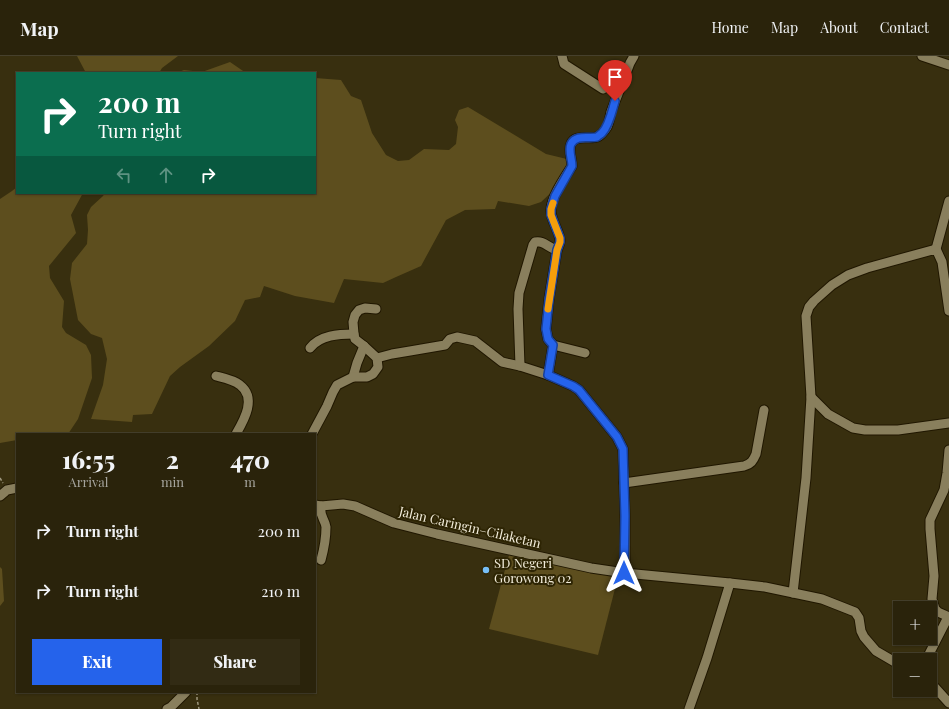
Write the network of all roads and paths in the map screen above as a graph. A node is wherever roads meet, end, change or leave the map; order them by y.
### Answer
1 (562, 56) edge
2 (634, 56) edge
3 (922, 56) edge
4 (949, 64) edge
5 (603, 89) dead end
6 (949, 201) edge
7 (936, 249) junction
8 (557, 250) junction
9 (946, 271) edge
10 (376, 309) dead end
11 (949, 311) edge
12 (354, 334) junction
13 (553, 345) junction
14 (364, 346) junction
15 (310, 348) dead end
16 (586, 353) dead end
17 (377, 358) junction
18 (520, 366) junction
19 (548, 375) junction
20 (216, 376) dead end
21 (353, 377) junction
22 (811, 397) junction
23 (764, 410) dead end
24 (949, 423) edge
25 (237, 433) edge
26 (313, 433) edge
27 (949, 450) edge
28 (948, 474) edge
29 (624, 483) junction
30 (16, 488) edge
31 (0, 496) edge
32 (318, 509) edge
33 (321, 560) dead end
34 (624, 573) junction
35 (730, 583) junction
36 (794, 593) junction
37 (948, 617) edge
38 (930, 653) edge
39 (893, 661) edge
40 (937, 690) edge
41 (185, 693) edge
42 (198, 693) edge
43 (949, 703) edge
44 (167, 709) edge
45 (200, 709) edge
46 (689, 709) edge

1 - 5 street
2 - 8 street
3 - 4 street
6 - 7 street
7 - 9 street
7 - 22 street
8 - 13 street
8 - 18 street
9 - 11 street
10 - 12 street
12 - 14 street
12 - 15 street
13 - 16 street
13 - 19 street
14 - 17 street
14 - 21 street
17 - 18 street
17 - 21 street
18 - 19 street
19 - 29 street
20 - 25 street
21 - 26 street
22 - 24 street
22 - 36 street
23 - 29 street
27 - 28 street
28 - 37 street
29 - 34 street
30 - 31 street
32 - 33 street
32 - 34 street, Jalan Caringin–Cilaketan
34 - 35 street, Jalan Caringin–Cilaketan
35 - 36 street, Jalan Caringin–Cilaketan
35 - 46 street
36 - 39 street, Jalan Caringin–Cilaketan
37 - 38 street
40 - 43 street
41 - 44 street
42 - 45 path

